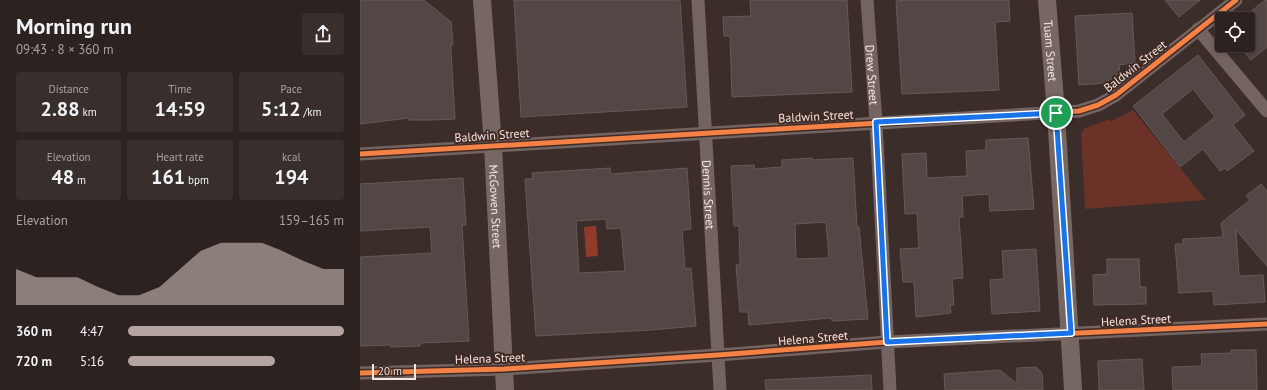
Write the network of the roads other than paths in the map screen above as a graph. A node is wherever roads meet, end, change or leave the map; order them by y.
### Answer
1 (482, 0) edge
2 (698, 0) edge
3 (867, 0) edge
4 (1047, 0) edge
5 (1236, 0) edge
6 (1198, 29) junction
7 (1267, 111) edge
8 (1056, 113) junction
9 (876, 122) junction
10 (707, 132) junction
11 (493, 145) junction
12 (360, 154) edge
13 (1267, 324) edge
14 (1071, 333) junction
15 (887, 342) junction
16 (718, 355) junction
17 (504, 369) junction
18 (360, 373) edge
19 (505, 390) edge
20 (720, 390) edge
21 (890, 390) edge
22 (1073, 390) edge

1 - 11 street, McGowen Street
2 - 10 street, Dennis Street
3 - 9 street, Drew Street
4 - 8 street, Tuam Street
5 - 6 street, Baldwin Street
6 - 7 street
6 - 8 street, Baldwin Street
8 - 9 street, Baldwin Street
8 - 14 street, Tuam Street
9 - 10 street, Baldwin Street
9 - 15 street, Drew Street
10 - 11 street, Baldwin Street
10 - 16 street, Dennis Street
11 - 12 street, Baldwin Street
11 - 17 street, McGowen Street
13 - 14 street, Helena Street
14 - 15 street, Helena Street
14 - 22 street, Tuam Street
15 - 16 street, Helena Street
15 - 21 street, Drew Street
16 - 17 street, Helena Street
16 - 20 street, Dennis Street
17 - 18 street, Helena Street
17 - 19 street, McGowen Street

